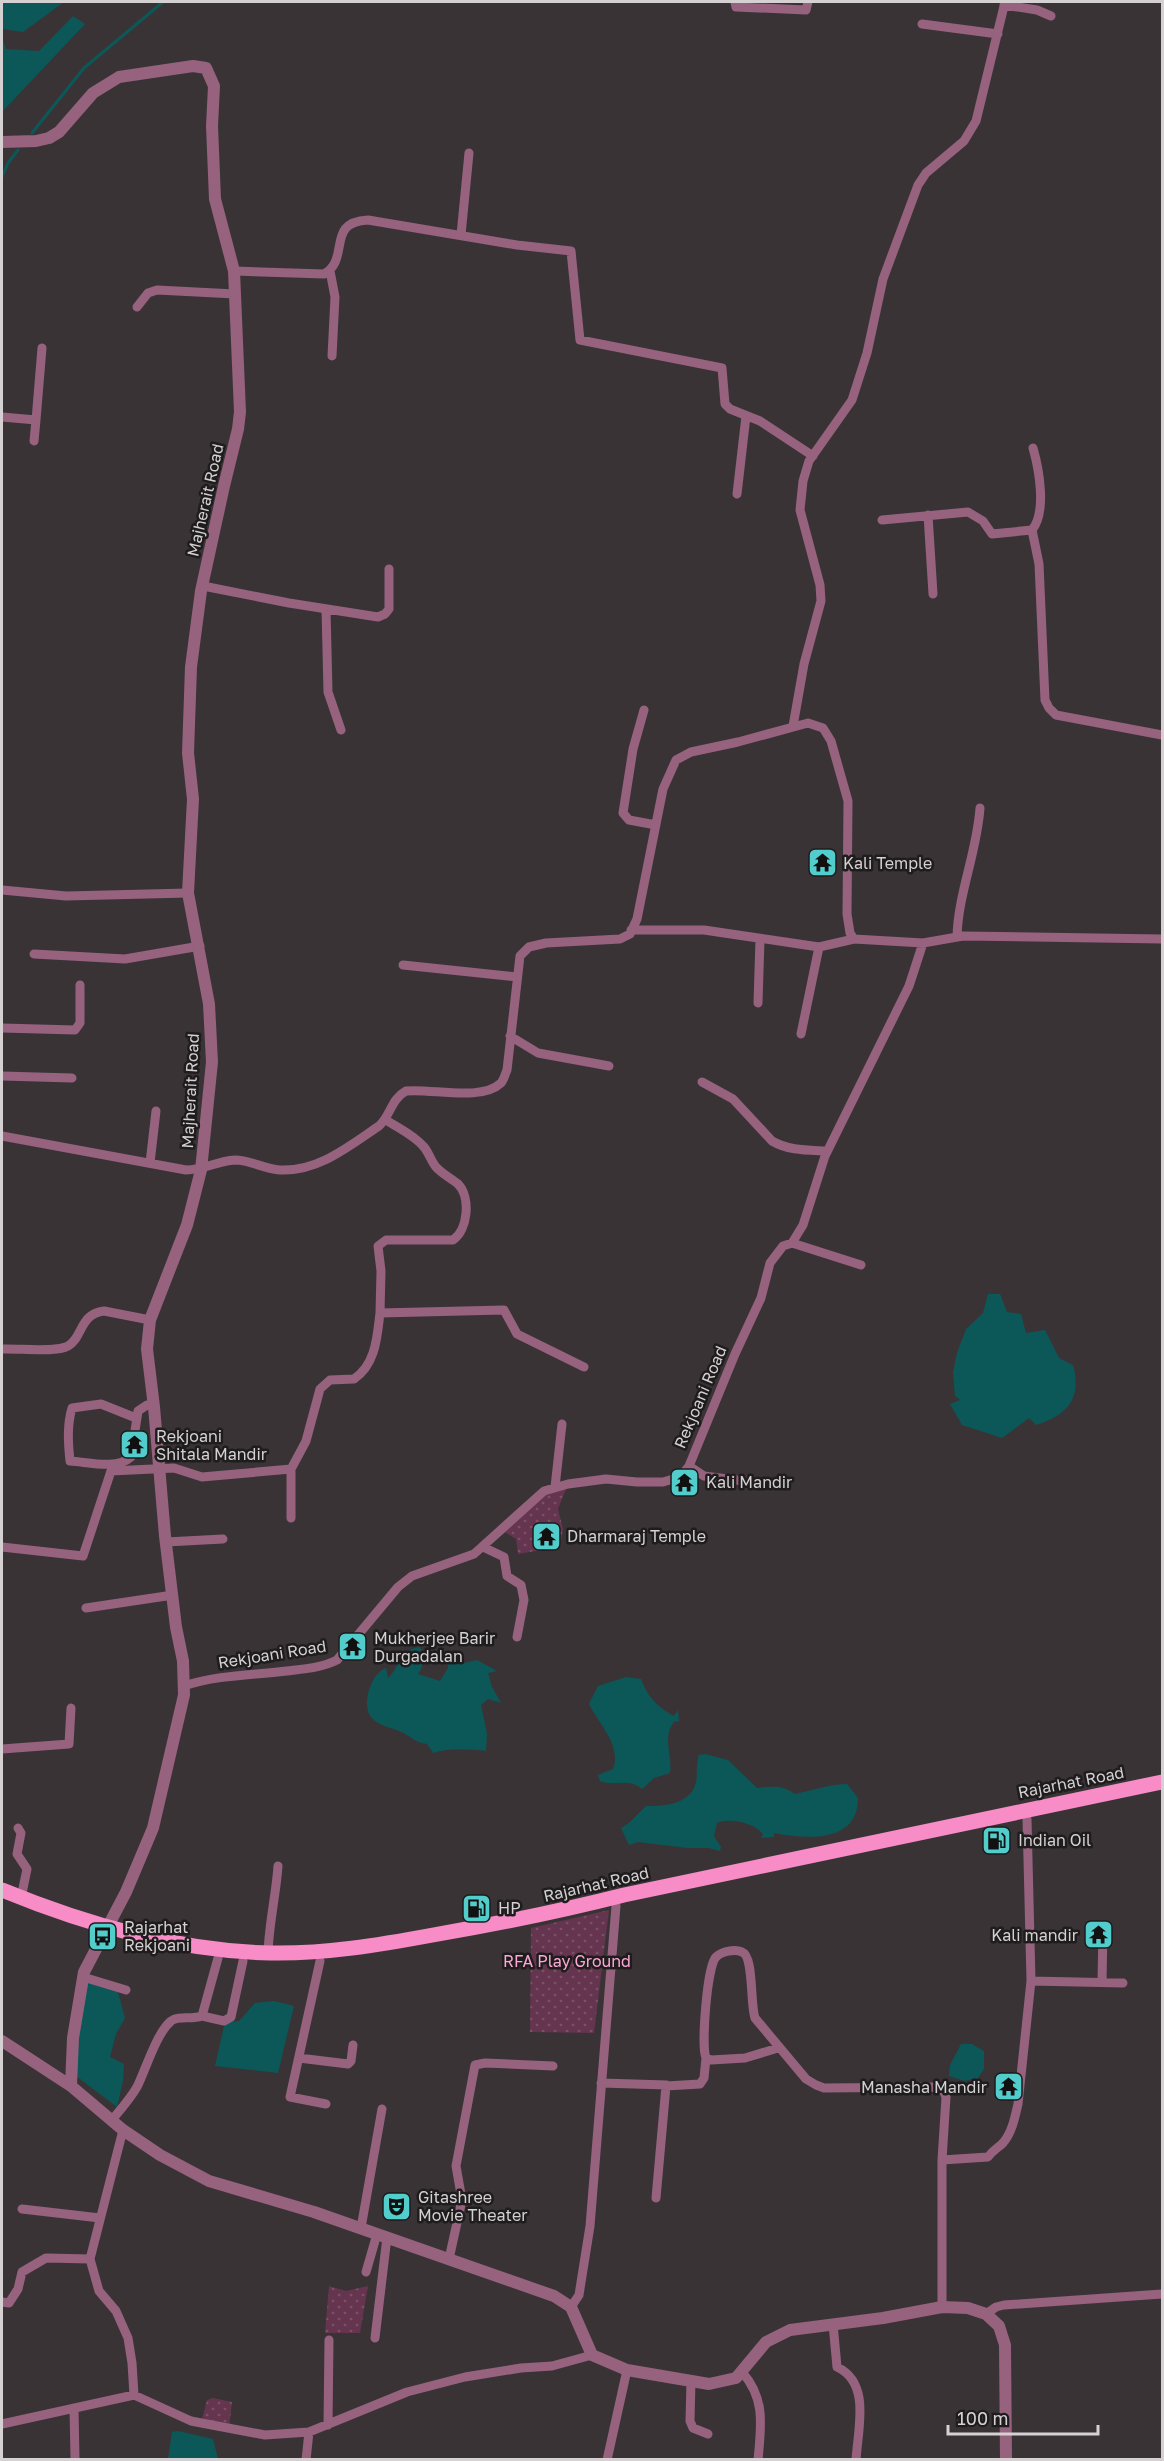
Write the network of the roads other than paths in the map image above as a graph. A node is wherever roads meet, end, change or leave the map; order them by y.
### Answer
1 (735, 2) edge
2 (808, 2) edge
3 (1005, 3) edge
4 (1051, 16) dead end
5 (922, 24) dead end
6 (998, 34) junction
7 (2, 142) edge
8 (469, 153) dead end
9 (461, 235) junction
10 (234, 271) junction
11 (330, 271) junction
12 (235, 294) junction
13 (137, 307) dead end
14 (42, 348) dead end
15 (332, 356) dead end
16 (746, 416) junction
17 (2, 417) edge
18 (36, 420) junction
19 (34, 441) dead end
20 (1033, 448) dead end
21 (813, 456) junction
22 (737, 494) dead end
23 (928, 515) junction
24 (882, 520) dead end
25 (1032, 530) junction
26 (389, 569) dead end
27 (203, 586) junction
28 (933, 594) dead end
29 (326, 609) junction
30 (644, 710) dead end
31 (793, 726) junction
32 (340, 730) dead end
33 (1162, 735) edge
34 (980, 808) dead end
35 (656, 825) junction
36 (2, 890) edge
37 (188, 893) junction
38 (631, 930) junction
39 (957, 937) junction
40 (760, 939) junction
41 (854, 939) junction
42 (1162, 939) edge
43 (923, 944) junction
44 (200, 946) junction
45 (819, 947) junction
46 (34, 954) dead end
47 (403, 966) dead end
48 (517, 977) junction
49 (80, 985) dead end
50 (758, 1003) dead end
51 (2, 1028) edge
52 (801, 1034) dead end
53 (510, 1036) junction
54 (609, 1066) dead end
55 (2, 1076) edge
56 (72, 1078) dead end
57 (702, 1082) dead end
58 (156, 1111) dead end
59 (386, 1120) junction
60 (2, 1136) edge
61 (827, 1151) junction
62 (150, 1163) junction
63 (201, 1170) junction
64 (792, 1243) junction
65 (861, 1265) dead end
66 (380, 1313) junction
67 (150, 1320) junction
68 (2, 1349) edge
69 (584, 1367) dead end
70 (154, 1407) junction
71 (136, 1418) junction
72 (562, 1424) dead end
73 (689, 1466) junction
74 (159, 1468) junction
75 (291, 1469) junction
76 (775, 1485) dead end
77 (555, 1487) junction
78 (291, 1518) dead end
79 (223, 1539) dead end
80 (166, 1542) junction
81 (2, 1547) edge
82 (483, 1547) junction
83 (173, 1595) junction
84 (86, 1608) dead end
85 (516, 1638) dead end
86 (184, 1686) junction
87 (71, 1708) dead end
88 (2, 1749) edge
89 (1162, 1782) edge
90 (1162, 1791) edge
91 (1027, 1819) junction
92 (18, 1828) dead end
93 (278, 1866) dead end
94 (2, 1890) edge
95 (21, 1898) junction
96 (2, 1900) edge
97 (616, 1906) junction
98 (1103, 1930) dead end
99 (105, 1932) junction
100 (268, 1953) junction
101 (218, 1958) junction
102 (243, 1961) junction
103 (320, 1961) junction
104 (83, 1977) junction
105 (1031, 1981) junction
106 (1102, 1982) junction
107 (1123, 1983) dead end
108 (126, 1990) dead end
109 (202, 2016) junction
110 (2, 2041) edge
111 (353, 2045) dead end
112 (778, 2048) junction
113 (299, 2058) junction
114 (706, 2058) junction
115 (553, 2066) dead end
116 (601, 2083) junction
117 (667, 2085) junction
118 (71, 2086) junction
119 (326, 2104) dead end
120 (382, 2109) dead end
121 (111, 2120) junction
122 (123, 2130) junction
123 (942, 2160) junction
124 (656, 2198) dead end
125 (22, 2209) dead end
126 (100, 2218) junction
127 (361, 2228) junction
128 (382, 2236) junction
129 (90, 2259) junction
130 (449, 2259) junction
131 (366, 2272) dead end
132 (1162, 2294) edge
133 (2, 2302) edge
134 (571, 2307) junction
135 (942, 2307) junction
136 (986, 2314) junction
137 (833, 2324) junction
138 (375, 2338) dead end
139 (329, 2340) dead end
140 (592, 2355) junction
141 (627, 2370) junction
142 (742, 2372) junction
143 (691, 2381) junction
144 (134, 2395) junction
145 (74, 2408) junction
146 (2, 2424) edge
147 (328, 2425) junction
148 (309, 2432) junction
149 (708, 2434) dead end
150 (75, 2459) edge
151 (306, 2460) edge
152 (606, 2460) edge
153 (758, 2460) edge
154 (856, 2460) edge
155 (1006, 2460) edge

1 - 2 street
3 - 4 street
3 - 6 street
5 - 6 street
6 - 21 street
7 - 10 street, Majherait Road
8 - 9 street
9 - 11 street
9 - 16 street
10 - 11 street
10 - 12 street, Majherait Road
11 - 15 street
12 - 13 street
12 - 27 street, Majherait Road
14 - 18 street
16 - 21 street
16 - 22 street
17 - 18 street
18 - 19 street
20 - 25 street
21 - 31 street
23 - 24 street
23 - 25 street
23 - 28 street
25 - 33 street
26 - 29 street
27 - 29 street
27 - 37 street, Majherait Road
29 - 32 street
30 - 35 street
31 - 35 street
31 - 41 street
34 - 39 street
35 - 38 street
36 - 37 street
37 - 44 street, Majherait Road
38 - 40 street
38 - 48 street
39 - 42 street
39 - 43 street
40 - 45 street
40 - 50 street
41 - 43 street
41 - 45 street
43 - 61 street
44 - 46 street
44 - 63 street, Majherait Road
45 - 52 street
47 - 48 street
48 - 53 street
49 - 51 street
53 - 54 street
53 - 59 street
55 - 56 street
57 - 61 street
58 - 62 street
59 - 63 street
59 - 66 street
60 - 62 street
61 - 64 street
62 - 63 street
63 - 67 street
64 - 65 street
64 - 73 street, Rekjoani Road
66 - 69 street
66 - 75 street
67 - 68 street
67 - 70 street
70 - 71 street
70 - 74 street
71 - 71 street
72 - 77 street
73 - 76 street
73 - 77 street, Rekjoani Road
74 - 75 street
74 - 80 street
74 - 81 street
75 - 78 street
77 - 82 street, Rekjoani Road
79 - 80 street
80 - 83 street
82 - 85 street
82 - 86 street, Rekjoani Road
83 - 84 street
83 - 86 street
86 - 99 street
87 - 88 street
89 - 100 main road, Rajarhat Road
90 - 91 main road, Rajarhat Road
91 - 97 main road, Rajarhat Road
91 - 105 street
92 - 95 street
93 - 100 street
94 - 95 main road, Rajarhat Road
95 - 99 main road, Rajarhat Road
96 - 99 main road, Rajarhat Road
97 - 103 main road, Rajarhat Road
97 - 116 street
98 - 106 street
99 - 100 main road, Rajarhat Road
99 - 101 main road, Rajarhat Road
99 - 104 street
101 - 102 main road, Rajarhat Road
101 - 109 street
102 - 103 main road, Rajarhat Road
102 - 109 street
103 - 113 street
104 - 108 street
104 - 118 street
105 - 106 street
105 - 123 street
106 - 107 street
109 - 121 street
110 - 118 street
111 - 113 street
112 - 114 street
112 - 114 street
112 - 123 street
113 - 119 street
114 - 117 street
115 - 130 street
116 - 117 street
116 - 134 street
117 - 124 street
118 - 121 street
120 - 127 street
121 - 122 street
122 - 126 street
122 - 127 street
123 - 135 street
125 - 126 street
126 - 129 street
127 - 128 street
128 - 130 street
128 - 131 street
128 - 138 street
129 - 133 street
129 - 144 street
130 - 134 street
132 - 136 street
134 - 140 street
135 - 136 street
135 - 137 street
136 - 155 street
137 - 142 street
137 - 154 street
139 - 147 street
140 - 141 street
140 - 147 street
141 - 143 street
141 - 152 street
142 - 143 street
142 - 153 street
143 - 149 street
144 - 145 street
144 - 148 street
145 - 146 street
145 - 150 street
147 - 148 street
148 - 151 street

